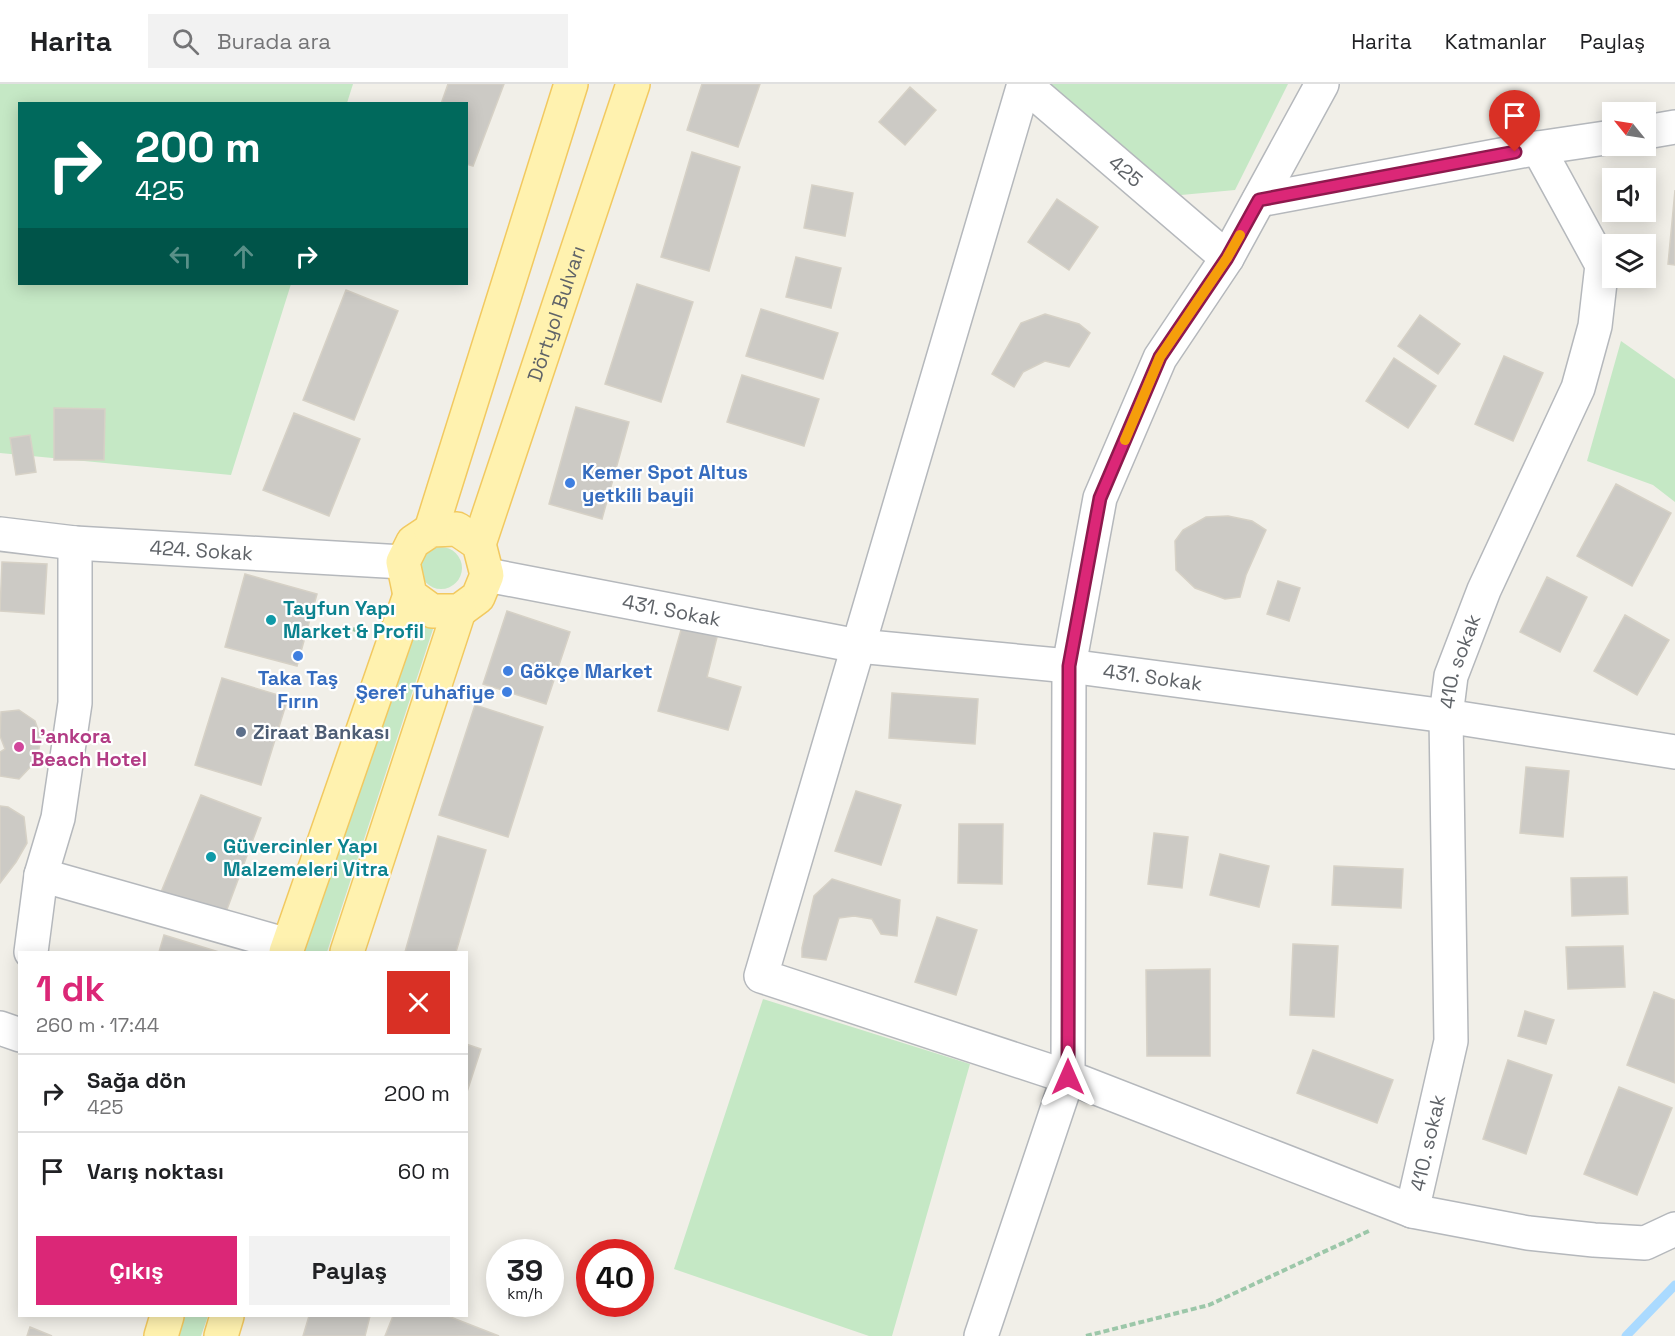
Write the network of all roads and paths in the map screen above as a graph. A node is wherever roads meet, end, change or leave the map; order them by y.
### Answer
1 (571, 84) edge
2 (633, 84) edge
3 (1024, 84) edge
4 (1322, 84) edge
5 (1675, 127) edge
6 (1656, 130) edge
7 (1602, 138) edge
8 (1538, 148) junction
9 (1259, 200) junction
10 (1227, 258) junction
11 (431, 530) junction
12 (0, 534) edge
13 (75, 543) junction
14 (479, 544) junction
15 (403, 562) junction
16 (487, 575) junction
17 (410, 595) junction
18 (459, 611) junction
19 (858, 646) junction
20 (1069, 666) junction
21 (1446, 716) junction
22 (1675, 752) edge
23 (41, 875) junction
24 (287, 949) edge
25 (31, 951) edge
26 (346, 951) edge
27 (0, 1028) edge
28 (18, 1034) edge
29 (1068, 1077) junction
30 (1412, 1211) junction
31 (1675, 1229) edge
32 (167, 1317) edge
33 (227, 1317) edge
34 (161, 1336) edge
35 (221, 1336) edge
36 (981, 1336) edge
37 (1086, 1336) edge

1 - 11 main road
2 - 14 main road, Dörtyol Bulvarı
3 - 10 street, 425
3 - 19 street
4 - 9 street
5 - 6 street
7 - 8 street
8 - 9 street
8 - 21 street, 410. sokak
9 - 10 street
10 - 20 street
11 - 14 main road
11 - 15 main road
12 - 13 street, 424. Sokak
13 - 15 street, 424. Sokak
13 - 23 street
14 - 16 main road
15 - 17 main road
16 - 18 main road
16 - 19 street, 431. Sokak
17 - 18 main road
17 - 24 main road
18 - 26 main road
19 - 20 street, 431. Sokak
19 - 29 street
20 - 21 street, 431. Sokak
20 - 29 street
21 - 22 street, 431. Sokak
21 - 30 street, 410. sokak
23 - 24 street
23 - 25 street
27 - 28 street
29 - 30 street
29 - 36 street
30 - 31 street
30 - 37 path
32 - 34 main road
33 - 35 main road

